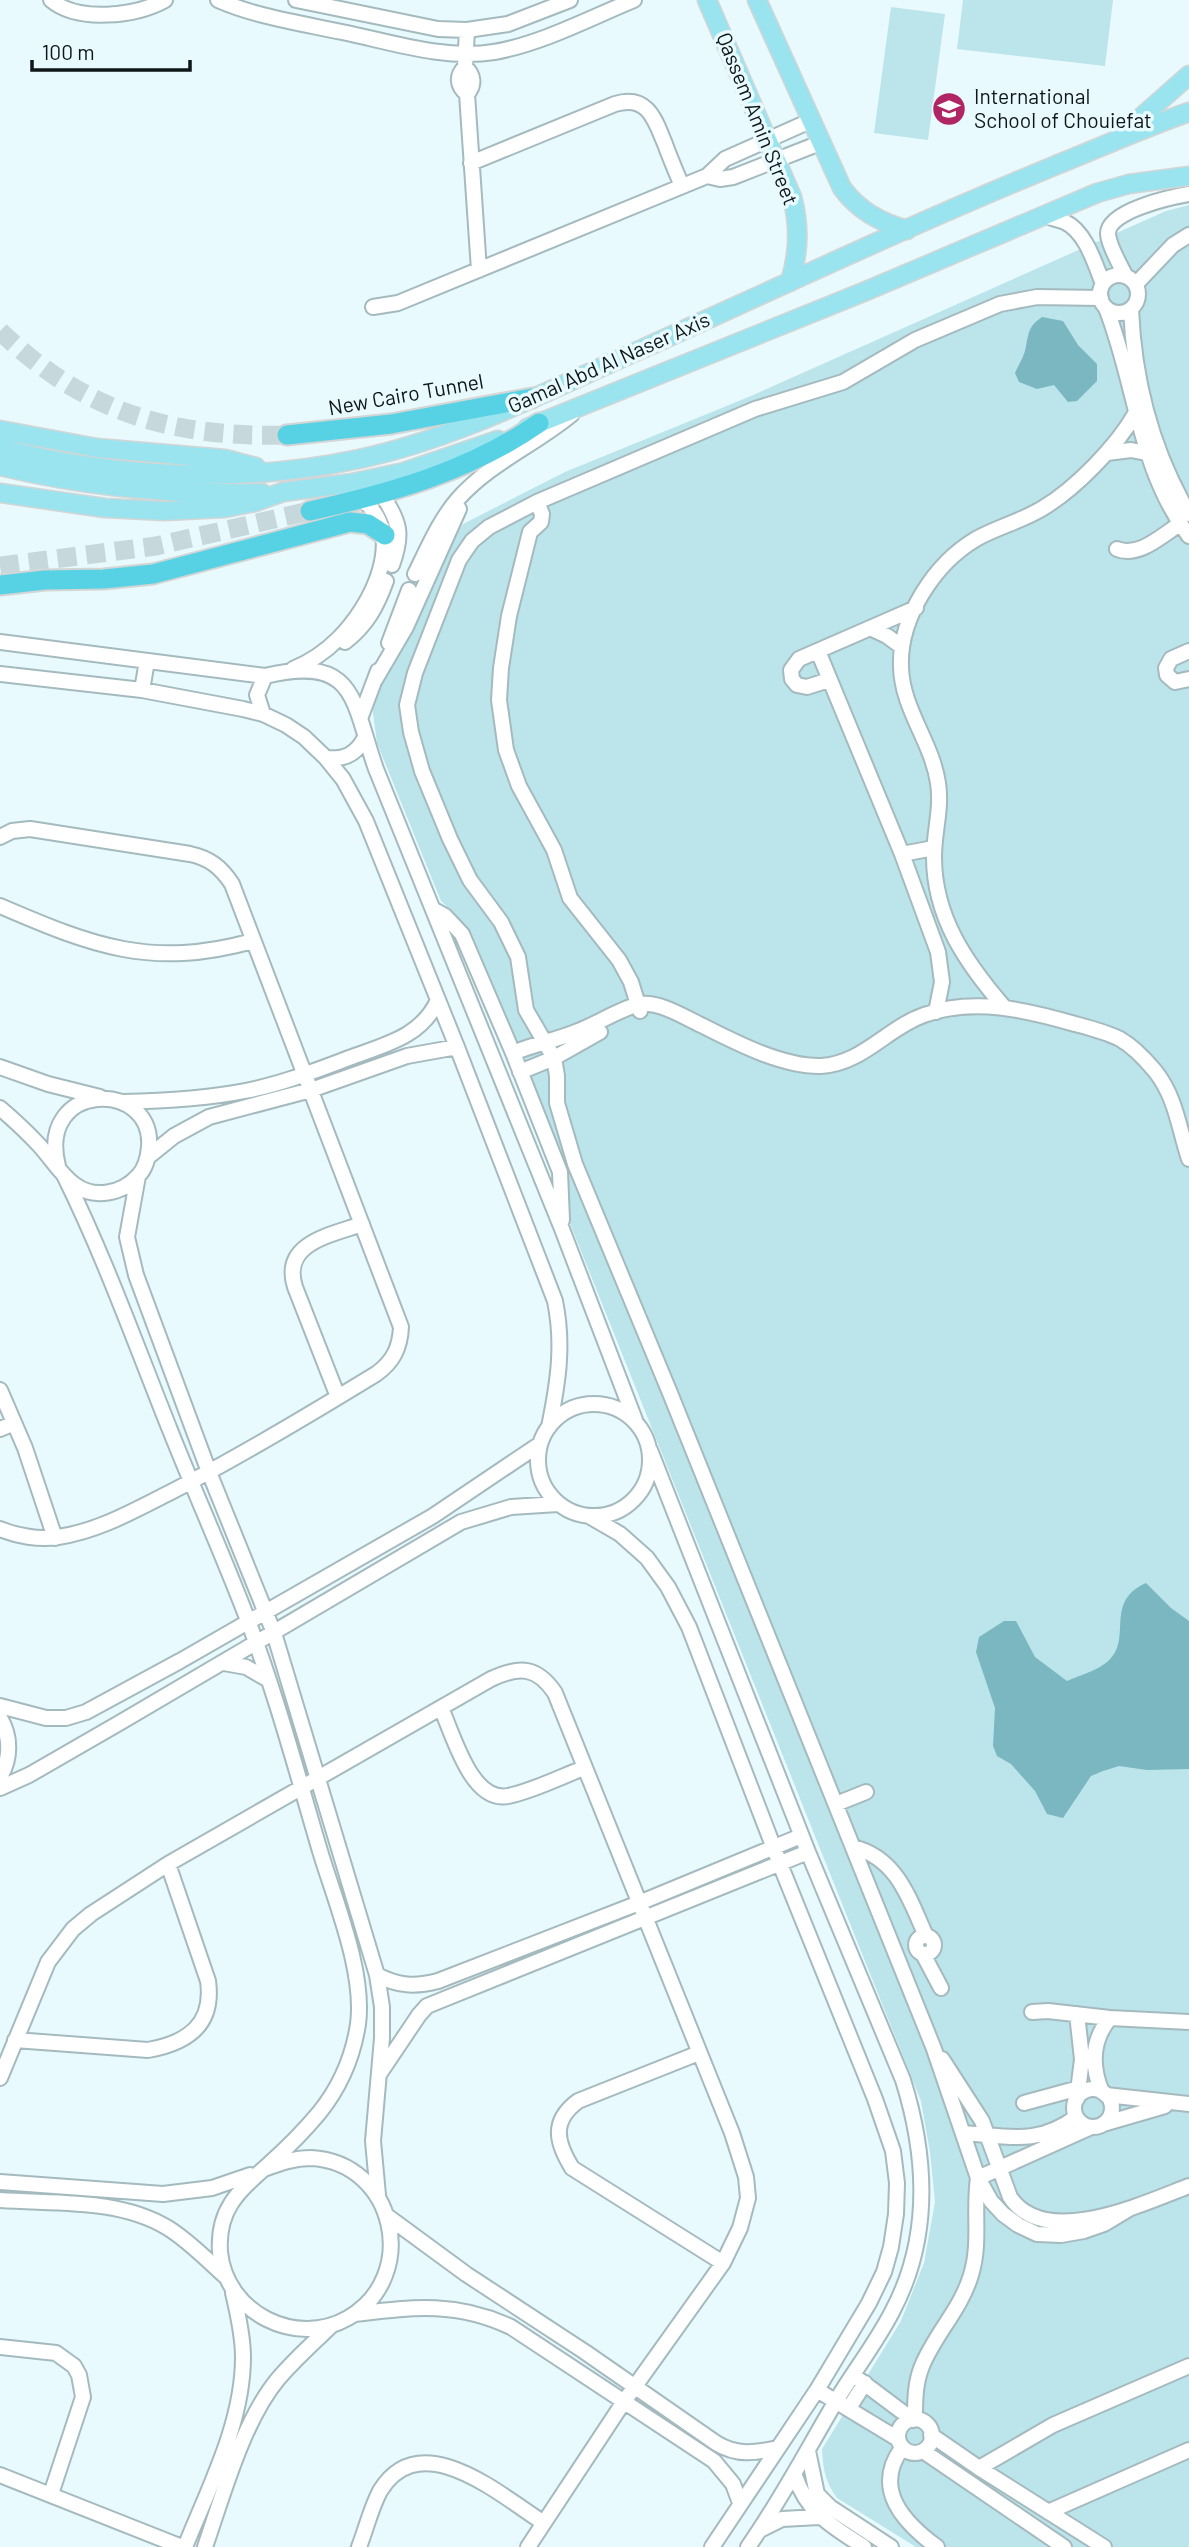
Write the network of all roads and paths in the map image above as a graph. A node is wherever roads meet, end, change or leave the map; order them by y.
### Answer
1 (51, 0) edge
2 (166, 0) edge
3 (218, 0) edge
4 (296, 0) edge
5 (570, 0) edge
6 (634, 0) edge
7 (707, 0) edge
8 (757, 0) edge
9 (467, 30) junction
10 (466, 75) junction
11 (1189, 75) edge
12 (1189, 112) edge
13 (810, 121) junction
14 (768, 140) junction
15 (1112, 141) junction
16 (820, 143) junction
17 (777, 160) junction
18 (471, 163) junction
19 (706, 176) junction
20 (1189, 176) edge
21 (682, 186) junction
22 (1189, 194) edge
23 (1043, 215) junction
24 (907, 230) junction
25 (1189, 235) edge
26 (1109, 239) junction
27 (1088, 248) junction
28 (479, 270) junction
29 (1131, 280) junction
30 (790, 282) junction
31 (1103, 296) junction
32 (373, 307) dead end
33 (1130, 309) junction
34 (532, 398) junction
35 (583, 405) junction
36 (1135, 414) junction
37 (539, 423) junction
38 (0, 430) edge
39 (287, 435) tunnel mouth
40 (0, 449) edge
41 (1107, 453) junction
42 (1146, 453) junction
43 (0, 466) edge
44 (269, 472) junction
45 (480, 478) junction
46 (283, 492) junction
47 (0, 494) edge
48 (382, 494) junction
49 (361, 499) junction
50 (537, 502) junction
51 (310, 511) tunnel mouth
52 (507, 517) junction
53 (1184, 519) edge
54 (530, 532) junction
55 (385, 535) junction
56 (1189, 536) edge
57 (1117, 549) dead end
58 (392, 565) dead end
59 (415, 575) dead end
60 (386, 581) dead end
61 (0, 585) edge
62 (409, 590) dead end
63 (916, 608) junction
64 (870, 628) junction
65 (0, 642) edge
66 (902, 647) junction
67 (818, 651) junction
68 (1189, 651) edge
69 (318, 656) junction
70 (147, 661) junction
71 (293, 669) junction
72 (0, 674) edge
73 (265, 676) junction
74 (1189, 679) edge
75 (374, 680) junction
76 (830, 680) junction
77 (142, 690) junction
78 (263, 715) junction
79 (361, 716) junction
80 (365, 737) junction
81 (326, 758) junction
82 (0, 837) edge
83 (934, 848) junction
84 (902, 854) junction
85 (0, 906) edge
86 (433, 910) junction
87 (253, 941) junction
88 (438, 1000) junction
89 (1004, 1007) junction
90 (643, 1008) junction
91 (936, 1012) junction
92 (546, 1040) junction
93 (457, 1046) junction
94 (513, 1053) junction
95 (554, 1058) junction
96 (0, 1068) edge
97 (520, 1072) junction
98 (306, 1074) junction
99 (311, 1090) junction
100 (104, 1098) junction
101 (122, 1102) junction
102 (0, 1108) edge
103 (148, 1157) junction
104 (1189, 1159) edge
105 (61, 1170) junction
106 (138, 1176) junction
107 (362, 1224) junction
108 (562, 1229) junction
109 (0, 1390) edge
110 (338, 1397) junction
111 (635, 1420) junction
112 (15, 1423) junction
113 (549, 1427) junction
114 (0, 1429) edge
115 (540, 1444) junction
116 (650, 1450) junction
117 (209, 1472) junction
118 (191, 1482) junction
119 (558, 1504) junction
120 (589, 1516) junction
121 (0, 1529) edge
122 (55, 1538) junction
123 (265, 1613) junction
124 (248, 1622) junction
125 (274, 1633) junction
126 (256, 1644) junction
127 (224, 1662) junction
128 (267, 1679) junction
129 (0, 1706) edge
130 (441, 1708) junction
131 (0, 1718) edge
132 (584, 1768) junction
133 (0, 1777) edge
134 (318, 1779) junction
135 (0, 1788) edge
136 (302, 1788) junction
137 (866, 1791) dead end
138 (836, 1804) junction
139 (801, 1836) junction
140 (773, 1847) junction
141 (853, 1847) junction
142 (808, 1853) junction
143 (168, 1864) junction
144 (780, 1864) junction
145 (639, 1903) junction
146 (645, 1919) junction
147 (527, 1947) junction
148 (534, 1962) junction
149 (377, 1975) junction
150 (941, 1988) dead end
151 (1032, 2012) dead end
152 (1077, 2014) junction
153 (1110, 2018) junction
154 (1189, 2022) edge
155 (16, 2040) junction
156 (934, 2049) junction
157 (699, 2053) junction
158 (380, 2074) junction
159 (0, 2078) edge
160 (1078, 2094) junction
161 (1104, 2094) junction
162 (1024, 2103) dead end
163 (1173, 2103) junction
164 (1189, 2104) edge
165 (1076, 2117) junction
166 (1097, 2125) junction
167 (963, 2133) junction
168 (988, 2135) junction
169 (1000, 2168) junction
170 (261, 2170) junction
171 (978, 2178) junction
172 (0, 2182) edge
173 (1189, 2186) edge
174 (378, 2197) junction
175 (0, 2200) edge
176 (1129, 2209) junction
177 (387, 2216) junction
178 (723, 2263) junction
179 (229, 2283) junction
180 (355, 2314) junction
181 (331, 2326) junction
182 (0, 2347) edge
183 (1189, 2366) edge
184 (859, 2379) junction
185 (634, 2388) junction
186 (817, 2389) junction
187 (836, 2400) junction
188 (623, 2403) junction
189 (849, 2408) junction
190 (914, 2420) junction
191 (932, 2435) junction
192 (900, 2443) junction
193 (778, 2448) junction
194 (1189, 2450) edge
195 (808, 2451) junction
196 (923, 2451) junction
197 (979, 2468) junction
198 (0, 2475) edge
199 (794, 2476) junction
200 (51, 2494) junction
201 (740, 2503) junction
202 (1048, 2512) junction
203 (819, 2517) junction
204 (544, 2523) junction
205 (760, 2530) junction
206 (184, 2547) edge
207 (205, 2547) edge
208 (359, 2547) edge
209 (528, 2547) edge
210 (712, 2547) edge
211 (748, 2547) edge
212 (864, 2547) edge
213 (891, 2547) edge
214 (937, 2547) edge
215 (1064, 2547) edge
216 (1104, 2547) edge

1 - 2 street
3 - 10 street
4 - 9 street
5 - 9 street
6 - 10 street
7 - 14 main road, Qassem Amin Street
8 - 13 main road
9 - 10 street
10 - 18 street
11 - 15 main road
12 - 15 main road, Gamal Abd Al Naser Axis
13 - 14 street
13 - 16 main road
14 - 17 main road, Qassem Amin Street
14 - 19 street
15 - 24 main road, Gamal Abd Al Naser Axis
16 - 17 street
16 - 24 main road
17 - 19 street
17 - 30 main road, Qassem Amin Street
18 - 21 street
18 - 28 street
19 - 21 street
20 - 23 main road, Gamal Abd Al Naser Axis
21 - 28 street
22 - 26 street
23 - 27 street
23 - 35 main road, Gamal Abd Al Naser Axis
24 - 30 main road, Gamal Abd Al Naser Axis
25 - 29 street
26 - 27 street
26 - 29 street
27 - 31 street
28 - 32 street
29 - 31 street
29 - 33 street
30 - 34 main road, Gamal Abd Al Naser Axis
31 - 33 street
31 - 36 street
31 - 50 street
33 - 53 street
34 - 39 highway, New Cairo Tunnel
34 - 44 main road, Gamal Abd Al Naser Axis
35 - 37 main road, Gamal Abd Al Naser Axis
35 - 45 street
36 - 41 street
36 - 42 street
37 - 46 main road, Gamal Abd Al Naser Axis
37 - 48 highway
38 - 44 main road, Gamal Abd Al Naser Axis
40 - 44 main road
41 - 42 street
41 - 63 street
42 - 53 street
43 - 46 main road
45 - 59 street
45 - 75 street
46 - 47 main road, Gamal Abd Al Naser Axis
48 - 49 highway
48 - 58 street
49 - 51 highway
49 - 55 street
50 - 52 street
50 - 54 street
52 - 54 street
52 - 92 street
53 - 56 street
53 - 57 street
54 - 90 street
55 - 61 highway
55 - 69 street
60 - 69 street
62 - 75 street
63 - 64 street
63 - 66 street
64 - 66 street
64 - 67 street
65 - 70 street
66 - 83 street
67 - 76 street
67 - 76 street
68 - 74 street
69 - 71 street
70 - 73 street
70 - 77 street
71 - 73 street
71 - 79 street
72 - 77 street
73 - 78 street
75 - 79 street
76 - 84 street
77 - 78 street
78 - 81 street
79 - 80 street
80 - 81 street
80 - 86 street
81 - 88 street
82 - 87 street
83 - 84 street
83 - 89 street
84 - 91 street
85 - 87 street
86 - 94 street
86 - 108 street
87 - 98 street
88 - 93 street
88 - 98 street
89 - 91 street
89 - 104 street
90 - 91 street
90 - 92 street
90 - 95 street
92 - 94 street
92 - 95 street
93 - 99 street
93 - 113 street
94 - 97 street
95 - 97 street
95 - 138 street
96 - 100 street
97 - 108 street
98 - 99 street
98 - 101 street
99 - 103 street
99 - 107 street
100 - 101 street
100 - 105 street
101 - 103 street
102 - 105 street
103 - 106 street
105 - 106 street
105 - 118 street
106 - 117 street
107 - 110 street
107 - 110 street
108 - 111 street
109 - 112 street
110 - 117 street
111 - 113 street
111 - 116 street
112 - 114 street
112 - 122 street
113 - 115 street
115 - 119 street
115 - 123 street
116 - 120 street
116 - 139 street
117 - 118 street
117 - 123 street
118 - 122 street
118 - 124 street
119 - 120 street
119 - 125 street
120 - 140 street
121 - 122 street
123 - 124 street
123 - 125 street
124 - 126 street
124 - 129 street
125 - 126 street
125 - 134 street
126 - 127 street
126 - 128 street
127 - 128 street
127 - 135 street
128 - 136 street
130 - 132 street
130 - 132 street
130 - 134 street
131 - 133 street
132 - 145 street
134 - 136 street
134 - 149 street
136 - 143 street
136 - 170 street
137 - 138 street
138 - 141 street
139 - 140 street
139 - 142 street
140 - 144 street
140 - 145 street
141 - 150 street
141 - 156 street
142 - 144 street
142 - 184 street
143 - 155 street
143 - 155 street
144 - 146 street
144 - 186 street
145 - 146 street
145 - 147 street
146 - 148 street
146 - 157 street
147 - 148 street
147 - 149 street
148 - 158 street
149 - 158 street
151 - 152 street
152 - 153 street
152 - 160 street
153 - 154 street
153 - 161 street
155 - 159 street
156 - 167 street
156 - 168 street
157 - 178 street
157 - 178 street
158 - 174 street
160 - 161 street
160 - 162 street
160 - 165 street
161 - 163 street
161 - 166 street
163 - 164 street
163 - 166 street
165 - 166 street
165 - 168 street
166 - 169 street
167 - 168 street
167 - 171 street
168 - 169 street
169 - 171 street
169 - 176 street
170 - 172 street
170 - 174 street
170 - 179 street
171 - 176 street
171 - 190 street
173 - 176 street
174 - 177 street
175 - 179 street
177 - 180 street
177 - 185 street
178 - 185 street
179 - 181 street
179 - 206 street
180 - 181 street
180 - 188 street
181 - 207 street
182 - 200 street
183 - 197 street
184 - 187 street
184 - 189 street
184 - 190 street
185 - 188 street
185 - 193 street
186 - 187 street
186 - 193 street
187 - 189 street
187 - 195 street
188 - 201 street
188 - 204 street
189 - 192 street
190 - 191 street
190 - 192 street
191 - 196 street
191 - 197 street
192 - 196 street
192 - 214 street
193 - 201 street
194 - 202 street
195 - 199 street
195 - 213 street
196 - 215 street
197 - 202 street
198 - 200 street
199 - 203 street
199 - 205 street
200 - 206 street
201 - 210 street
202 - 216 street
203 - 205 street
203 - 212 street
204 - 208 street
204 - 209 street
205 - 211 street

